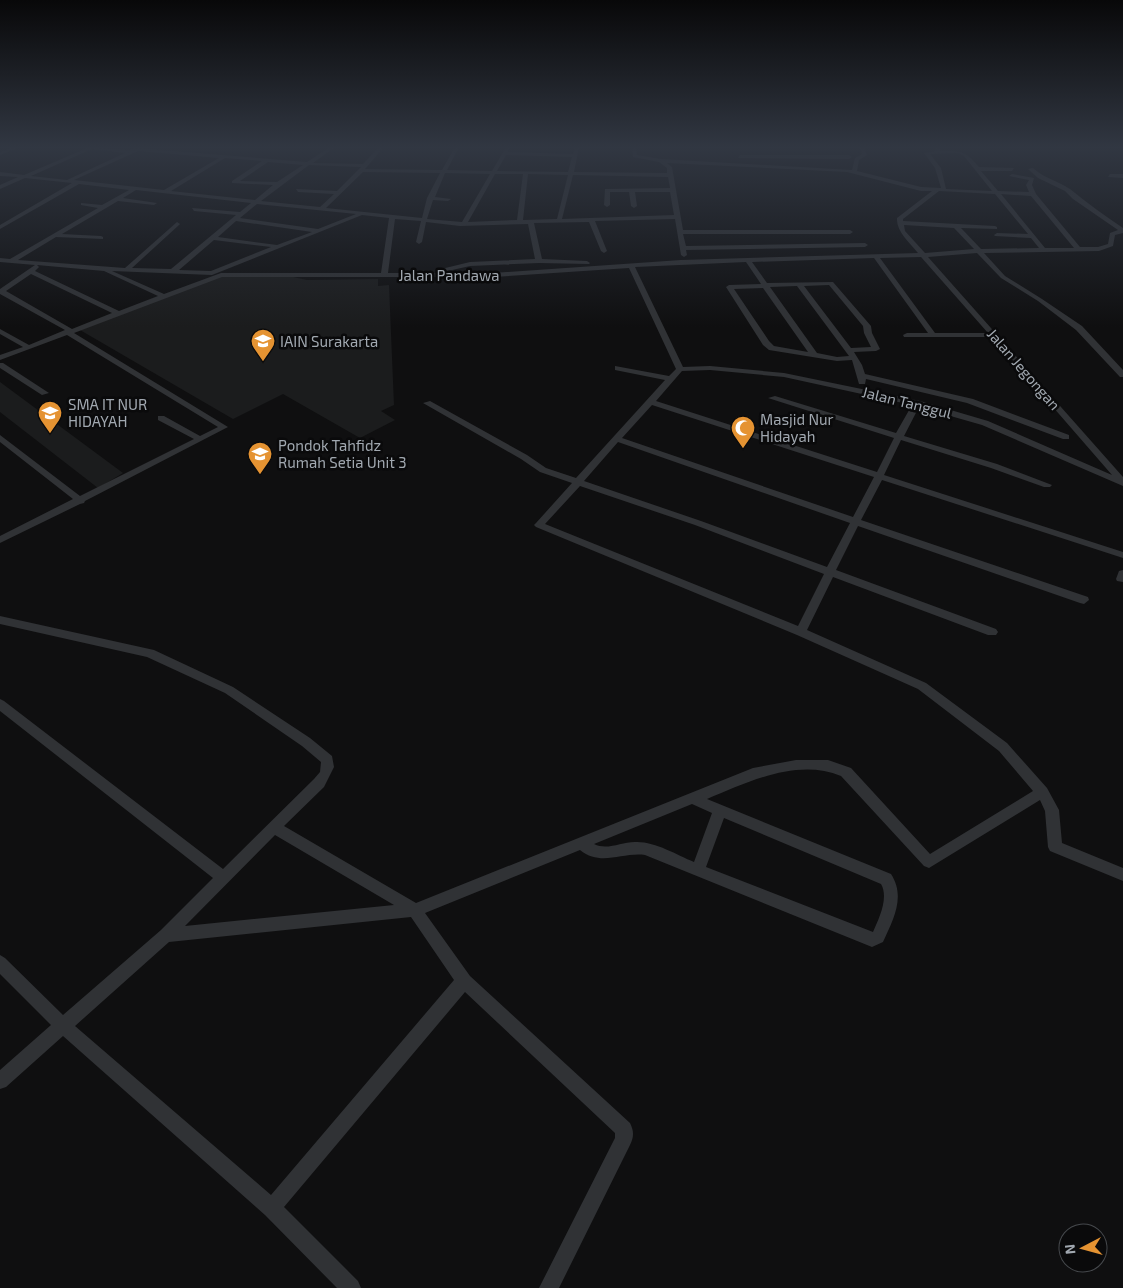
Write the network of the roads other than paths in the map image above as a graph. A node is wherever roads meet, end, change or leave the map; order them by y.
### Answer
1 (35, 207) edge
2 (103, 207) edge
3 (196, 207) edge
4 (249, 207) edge
5 (296, 207) edge
6 (323, 207) edge
7 (427, 207) edge
8 (473, 207) edge
9 (522, 207) edge
10 (562, 207) edge
11 (676, 207) edge
12 (914, 207) edge
13 (1009, 207) edge
14 (1044, 207) edge
15 (1088, 207) edge
16 (320, 210) junction
17 (360, 214) junction
18 (238, 217) junction
19 (392, 217) junction
20 (678, 217) junction
21 (423, 220) junction
22 (590, 220) junction
23 (559, 221) junction
24 (520, 222) junction
25 (531, 222) junction
26 (899, 223) junction
27 (177, 224) dead end
28 (464, 224) junction
29 (956, 226) junction
30 (0, 227) edge
31 (995, 228) dead end
32 (321, 231) junction
33 (1123, 231) edge
34 (680, 232) junction
35 (850, 232) dead end
36 (55, 235) junction
37 (997, 235) dead end
38 (1034, 236) junction
39 (101, 238) dead end
40 (213, 238) junction
41 (419, 242) dead end
42 (865, 245) dead end
43 (277, 246) junction
44 (683, 248) junction
45 (1043, 249) junction
46 (1078, 249) junction
47 (604, 251) dead end
48 (978, 251) junction
49 (925, 255) junction
50 (876, 256) junction
51 (0, 260) edge
52 (539, 261) junction
53 (748, 261) junction
54 (11, 262) junction
55 (682, 262) junction
56 (39, 264) junction
57 (631, 266) junction
58 (610, 267) junction
59 (101, 268) junction
60 (126, 270) junction
61 (30, 271) junction
62 (172, 272) junction
63 (214, 274) junction
64 (384, 275) junction
65 (430, 275) junction
66 (799, 284) junction
67 (764, 285) junction
68 (1, 292) edge
69 (162, 296) junction
70 (117, 313) junction
71 (0, 331) edge
72 (69, 332) junction
73 (907, 335) dead end
74 (933, 335) junction
75 (994, 335) junction
76 (28, 347) junction
77 (849, 350) junction
78 (814, 355) junction
79 (0, 358) edge
80 (858, 362) junction
81 (0, 364) edge
82 (618, 368) dead end
83 (680, 369) junction
84 (1123, 375) edge
85 (670, 379) junction
86 (45, 393) dead end
87 (772, 398) dead end
88 (650, 402) junction
89 (427, 403) dead end
90 (917, 403) junction
91 (161, 418) dead end
92 (897, 437) junction
93 (1066, 437) dead end
94 (0, 438) edge
95 (200, 439) junction
96 (617, 439) junction
97 (879, 476) junction
98 (580, 481) junction
99 (1123, 483) edge
100 (1047, 485) dead end
101 (80, 500) junction
102 (855, 521) junction
103 (0, 540) edge
104 (1123, 555) edge
105 (828, 572) junction
106 (1084, 600) dead end
107 (0, 620) edge
108 (801, 632) junction
109 (992, 632) dead end
110 (0, 704) edge
111 (1042, 792) junction
112 (691, 798) junction
113 (720, 810) junction
114 (275, 828) junction
115 (582, 842) junction
116 (698, 869) junction
117 (1123, 875) edge
118 (224, 878) junction
119 (415, 910) junction
120 (166, 935) junction
121 (0, 963) edge
122 (464, 981) junction
123 (62, 1025) junction
124 (0, 1081) edge
125 (272, 1208) junction
126 (351, 1288) edge
127 (549, 1288) edge

1 - 30 street
2 - 36 street
3 - 18 street
4 - 18 street
5 - 16 street
6 - 16 street
7 - 21 street
8 - 28 street
9 - 24 street
10 - 23 street
11 - 20 street
12 - 26 street
13 - 38 street
14 - 46 street
15 - 33 street
16 - 17 street
17 - 19 street
17 - 32 street
18 - 32 street
18 - 40 street
19 - 21 street
19 - 64 street
20 - 22 street
20 - 34 street
21 - 28 street
21 - 41 street
22 - 23 street
22 - 47 street
23 - 25 street
24 - 25 street
24 - 28 street
25 - 52 street
26 - 29 street
26 - 49 street, Jalan Jegongan
27 - 60 street
29 - 31 street
29 - 48 street
32 - 43 street
33 - 46 street, Jalan Pandawa
34 - 35 street
34 - 44 street
36 - 39 street
36 - 54 street
37 - 38 street
38 - 45 street
40 - 43 street
40 - 62 street
42 - 44 street
43 - 63 street
44 - 55 street
45 - 46 street, Jalan Pandawa
45 - 48 street, Jalan Pandawa
48 - 49 street, Jalan Pandawa
48 - 84 street
49 - 50 street, Jalan Pandawa
49 - 75 street, Jalan Jegongan
50 - 53 street, Jalan Pandawa
50 - 74 street
51 - 54 street
52 - 58 street
52 - 65 street
53 - 55 street, Jalan Pandawa
53 - 67 street
54 - 56 street
55 - 57 street, Jalan Pandawa
56 - 59 street
56 - 61 street
57 - 58 street, Jalan Pandawa
57 - 83 street
58 - 65 street, Jalan Pandawa
59 - 60 street
59 - 69 street
60 - 62 street
61 - 68 street
61 - 70 street
62 - 63 street
63 - 64 street, Jalan Pandawa
63 - 69 street, Jalan Pandawa
64 - 65 street, Jalan Pandawa
66 - 67 street
66 - 77 street
66 - 77 street
67 - 78 street
67 - 78 street
68 - 72 street
69 - 70 street, Jalan Pandawa
70 - 72 street, Jalan Pandawa
71 - 76 street
72 - 76 street, Jalan Pandawa
72 - 95 street
73 - 74 street
74 - 75 street
75 - 99 street, Jalan Jegongan
76 - 79 street, Jalan Pandawa
77 - 80 street
78 - 80 street
80 - 93 street
81 - 86 street
82 - 85 street
83 - 85 street
83 - 90 street, Jalan Tanggul
85 - 88 street
87 - 92 street
88 - 96 street
88 - 97 street
89 - 98 street
90 - 92 street
90 - 99 street, Jalan Tanggul
91 - 95 street
92 - 97 street
92 - 100 street
94 - 101 street
95 - 101 street
96 - 98 street
96 - 102 street
97 - 102 street
97 - 104 street
98 - 105 street
98 - 108 street
101 - 103 street
102 - 105 street
102 - 106 street
105 - 108 street
105 - 109 street
107 - 114 street
108 - 111 street
110 - 118 street
111 - 112 street
111 - 117 street
112 - 113 street
112 - 115 street
113 - 116 street
113 - 116 street
114 - 118 street
114 - 119 street
115 - 116 street
115 - 119 street
118 - 120 street
119 - 120 street
119 - 122 street
120 - 123 street
121 - 123 street
122 - 125 street
122 - 127 street
123 - 124 street
123 - 125 street
125 - 126 street

